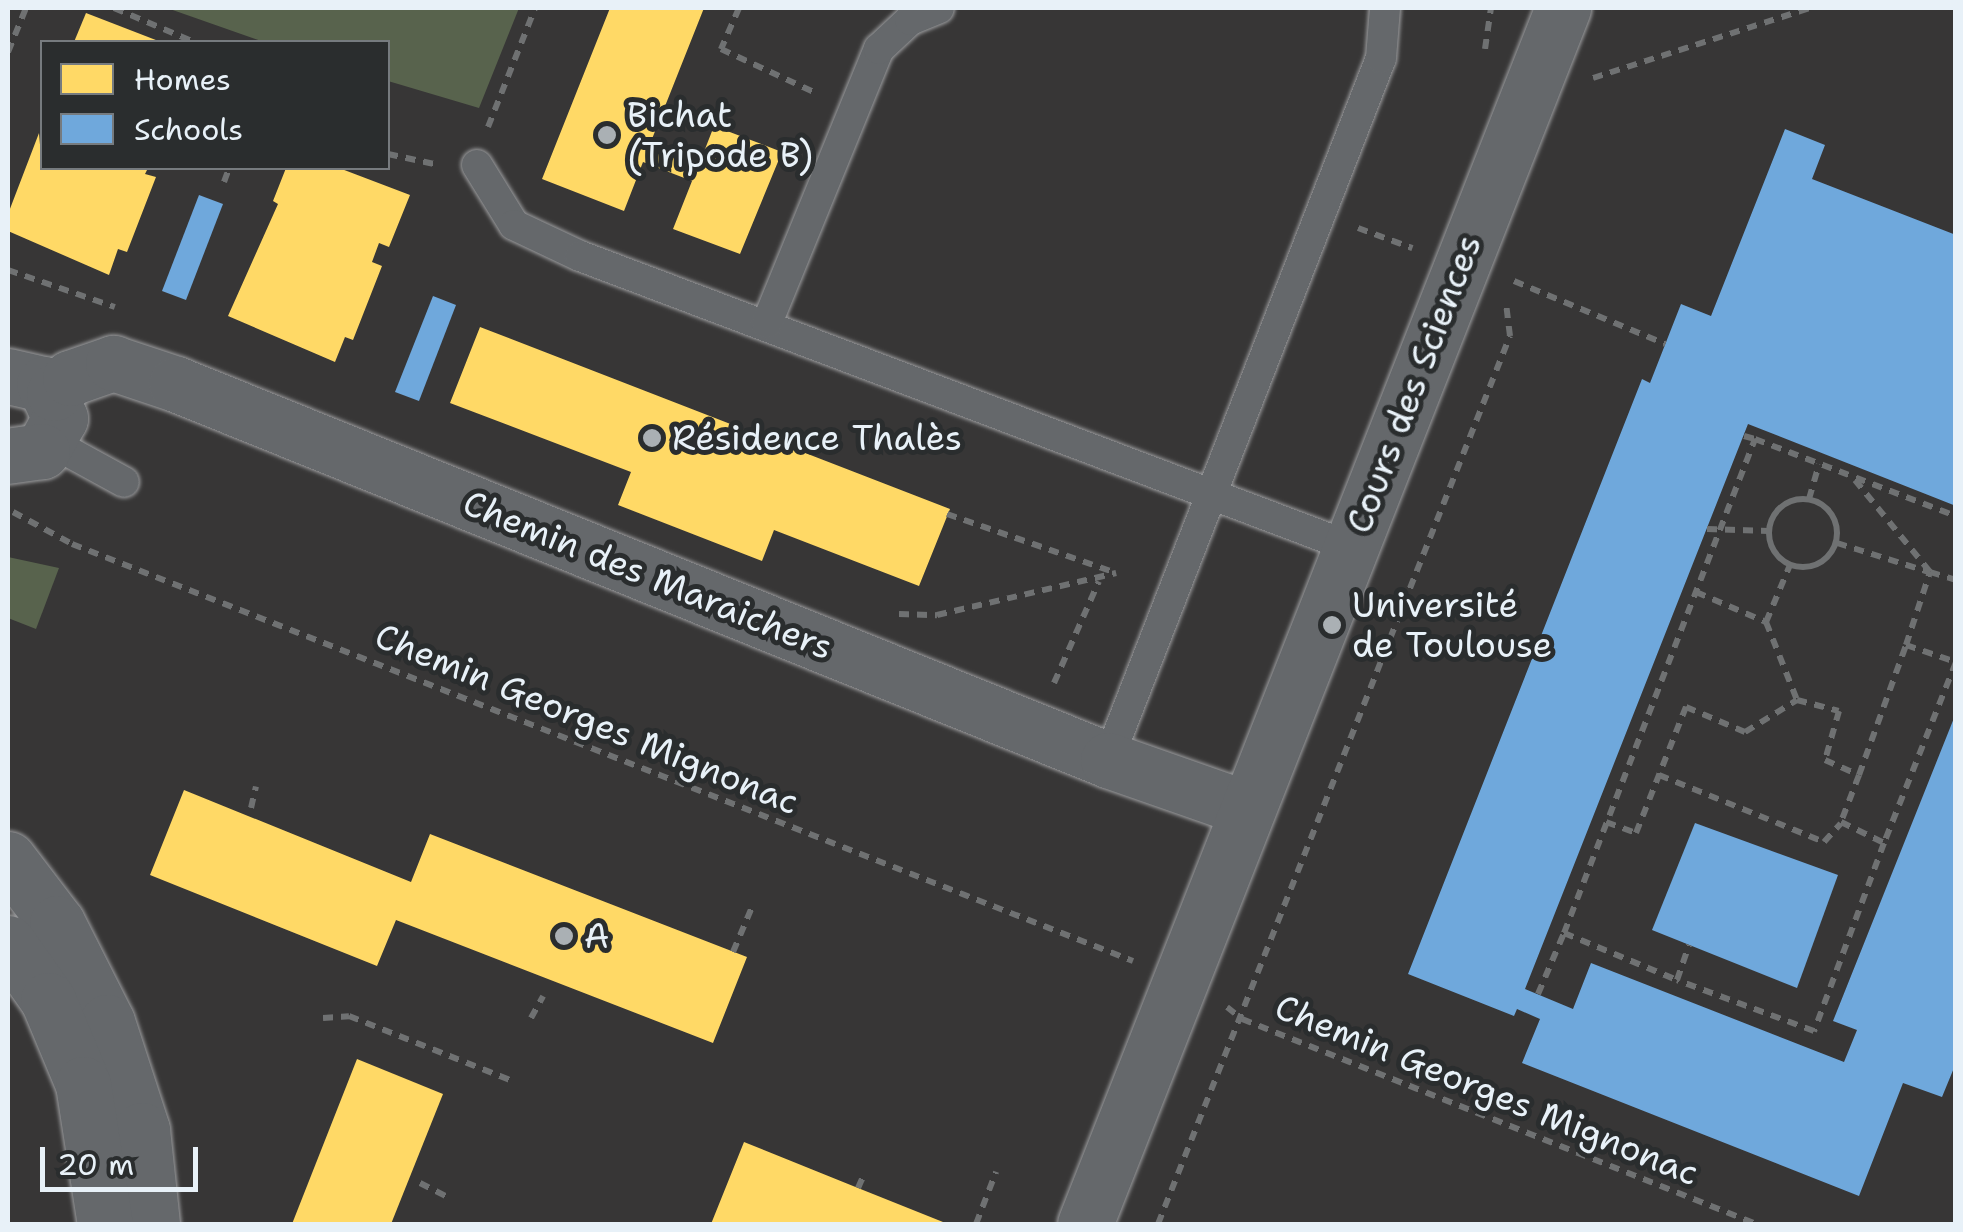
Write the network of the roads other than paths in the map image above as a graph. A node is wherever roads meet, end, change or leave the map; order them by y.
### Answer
1 (939, 8) edge
2 (1385, 8) edge
3 (1563, 8) edge
4 (477, 165) road end
5 (767, 323) junction
6 (30, 417) edge
7 (124, 482) dead end
8 (1210, 493) junction
9 (1351, 547) junction
10 (1108, 760) junction
11 (1248, 808) junction
12 (8, 858) edge
13 (8, 943) edge
14 (105, 1224) edge
15 (152, 1224) edge
16 (1085, 1224) edge

1 - 5 lane
2 - 8 lane
3 - 9 street, Cours des Sciences
4 - 5 lane
5 - 8 lane
6 - 7 lane
6 - 10 street, Chemin des Maraichers
8 - 9 lane
8 - 10 lane
9 - 11 street, Cours des Sciences
10 - 11 street, Chemin des Maraichers
11 - 16 street, Cours des Sciences
12 - 15 street
13 - 14 street

